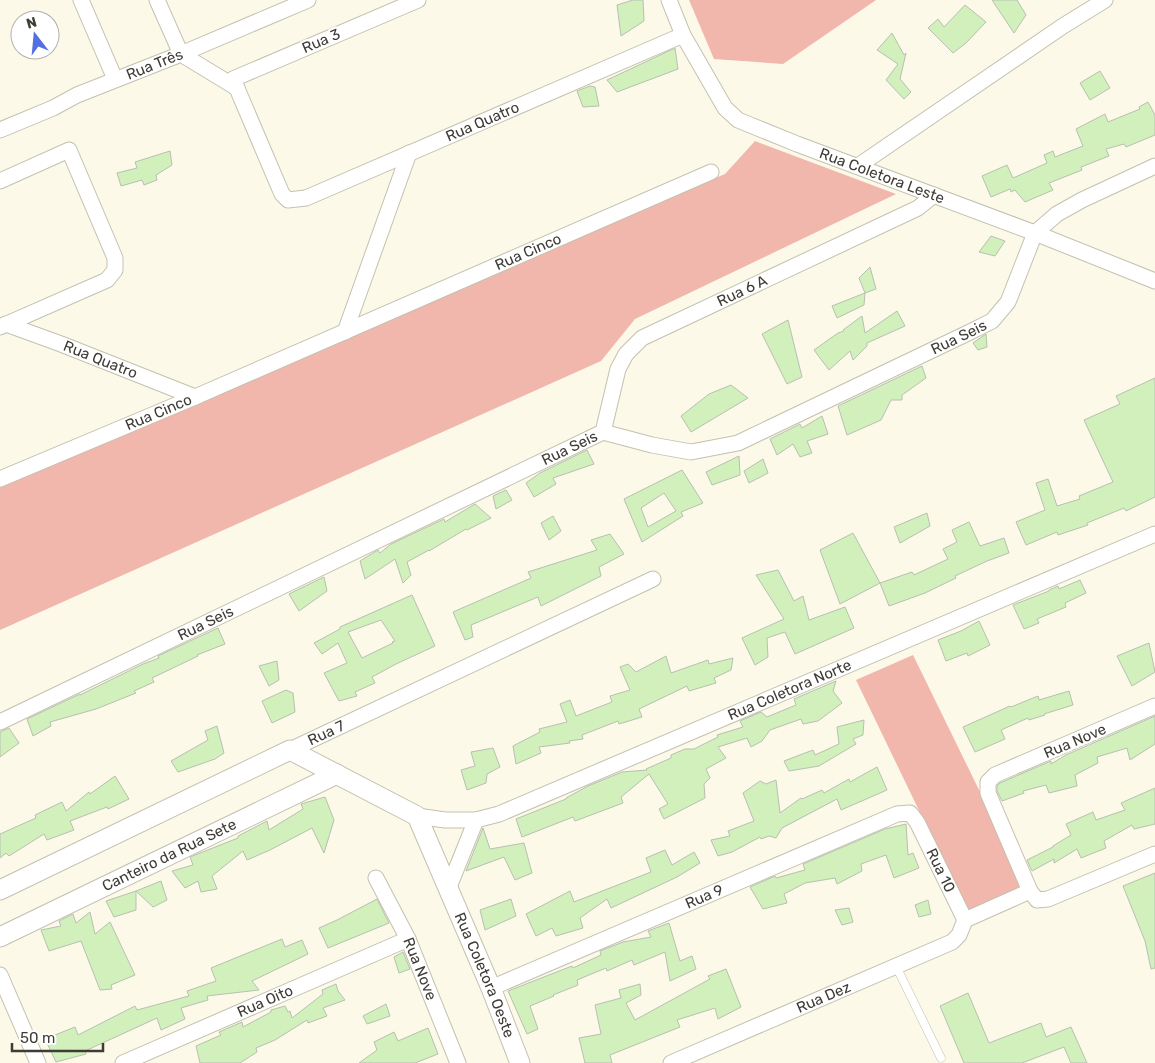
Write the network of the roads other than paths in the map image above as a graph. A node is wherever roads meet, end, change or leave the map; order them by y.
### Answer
1 (81, 0) edge
2 (157, 0) edge
3 (308, 0) edge
4 (418, 0) edge
5 (668, 0) edge
6 (1106, 0) edge
7 (683, 35) junction
8 (180, 54) junction
9 (115, 79) junction
10 (237, 88) junction
11 (0, 130) edge
12 (409, 153) junction
13 (858, 166) junction
14 (1155, 166) edge
15 (711, 172) dead end
16 (0, 180) edge
17 (934, 195) junction
18 (1035, 233) junction
19 (1155, 281) edge
20 (3, 325) edge
21 (345, 332) junction
22 (195, 397) junction
23 (603, 432) junction
24 (0, 479) edge
25 (1155, 534) edge
26 (653, 578) dead end
27 (1155, 706) edge
28 (0, 722) edge
29 (290, 750) junction
30 (337, 774) junction
31 (417, 816) junction
32 (476, 820) junction
33 (917, 822) joint
34 (1155, 854) edge
35 (376, 878) dead end
36 (448, 887) junction
37 (0, 890) edge
38 (1030, 891) junction
39 (965, 920) junction
40 (0, 937) edge
41 (408, 939) junction
42 (896, 966) junction
43 (0, 975) edge
44 (490, 988) junction
45 (941, 1058) dead end
46 (38, 1063) edge
47 (123, 1063) edge
48 (458, 1063) edge
49 (520, 1063) edge
50 (671, 1063) edge

1 - 9 street
2 - 8 street
3 - 8 street, Rua Três
4 - 10 street, Rua 3
5 - 7 street, Rua Coletora Leste
6 - 13 street
7 - 12 street, Rua Quatro
7 - 13 street, Rua Coletora Leste
8 - 9 street, Rua Três
8 - 10 street
9 - 11 street, Rua Três
10 - 12 street, Rua Quatro
12 - 21 street
13 - 17 street, Rua Coletora Leste
14 - 18 street, Rua Seis
15 - 21 street, Rua Cinco
16 - 20 street, Rua Quatro
17 - 18 street, Rua Coletora Leste
17 - 23 street, Rua 6 A
18 - 19 street, Rua Coletora Leste
18 - 23 street, Rua Seis
20 - 22 street, Rua Quatro
21 - 22 street, Rua Cinco
22 - 24 street, Rua Cinco
23 - 28 street, Rua Seis
25 - 32 street, Rua Coletora Norte
26 - 29 street, Rua 7
27 - 38 street, Rua Nove
29 - 30 street
29 - 37 street, Rua 7
30 - 31 street
30 - 40 street, Canteiro da Rua Sete
31 - 32 street, Rua Coletora Norte
31 - 36 street, Rua Coletora Oeste
32 - 36 street
33 - 39 street, Rua 10
33 - 44 street, Rua 9
34 - 38 street
35 - 41 street, Rua Nove
36 - 44 street, Rua Coletora Oeste
38 - 39 street
39 - 42 street, Rua Dez
41 - 47 street, Rua Oito
41 - 48 street, Rua Nove
42 - 45 lane
42 - 50 street, Rua Dez
43 - 46 street
44 - 49 street, Rua Coletora Oeste

